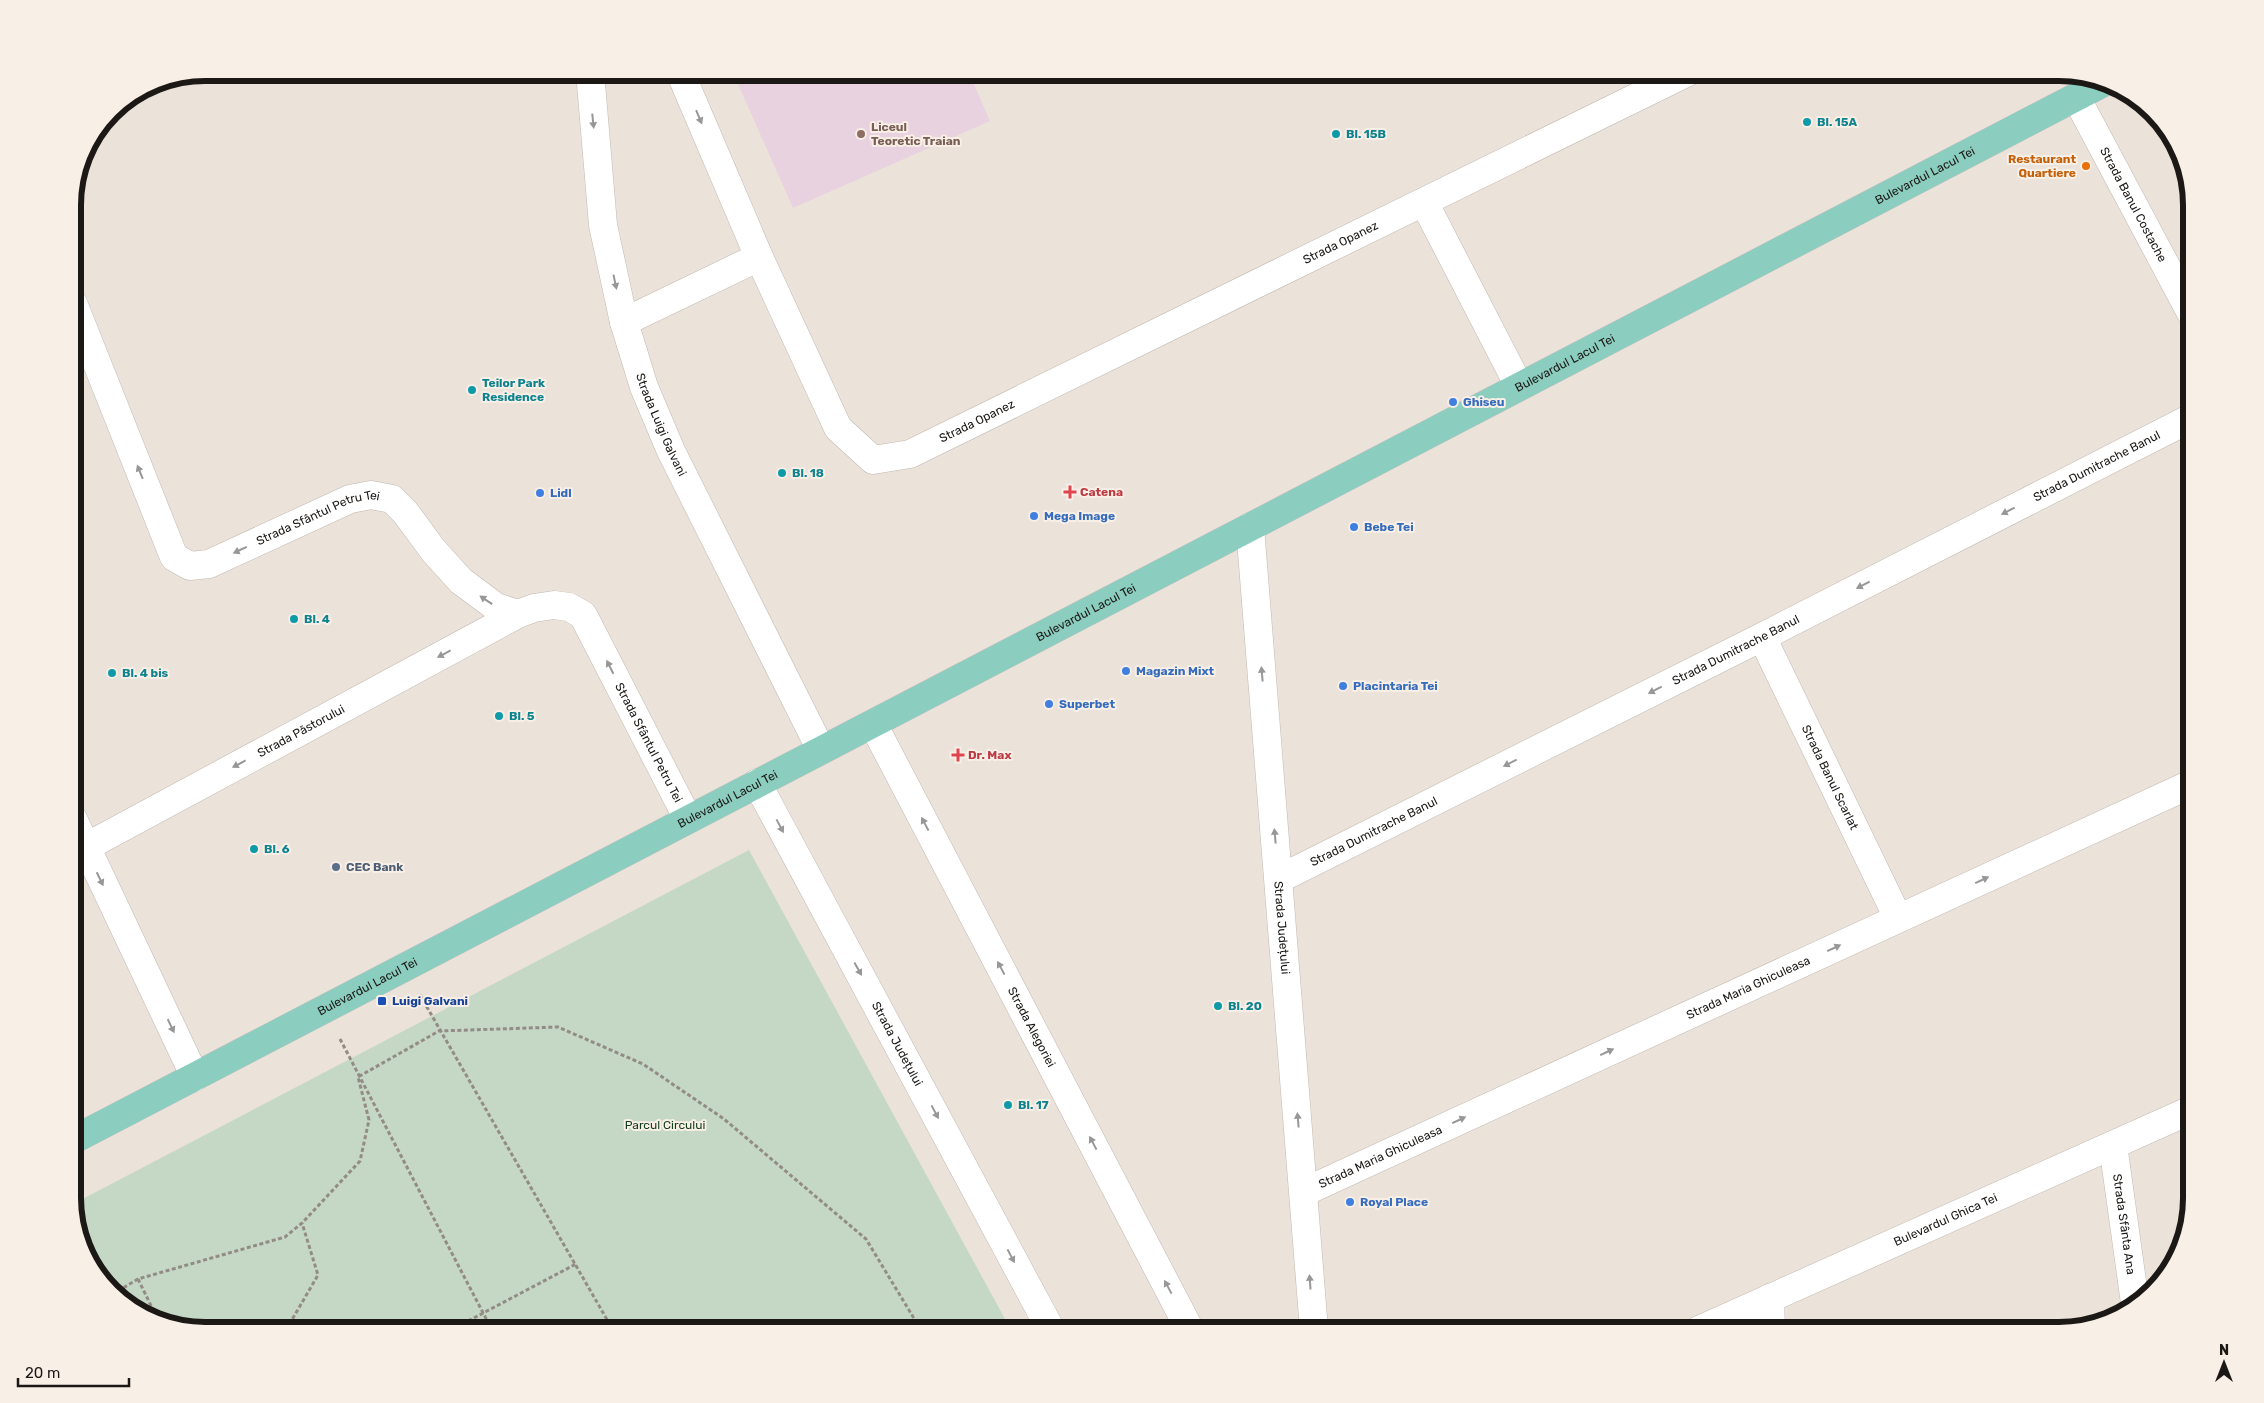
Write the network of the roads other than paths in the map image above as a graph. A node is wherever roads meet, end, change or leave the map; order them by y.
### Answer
1 (591, 81) edge
2 (684, 81) edge
3 (1670, 81) edge
4 (2095, 87) edge
5 (2076, 96) junction
6 (1424, 202) junction
7 (759, 257) junction
8 (2182, 296) edge
9 (624, 322) junction
10 (82, 326) edge
11 (1519, 386) junction
12 (2182, 422) edge
13 (1250, 527) junction
14 (518, 614) junction
15 (1762, 636) junction
16 (873, 724) junction
17 (821, 750) junction
18 (758, 783) junction
19 (2183, 788) edge
20 (688, 819) junction
21 (82, 849) edge
22 (82, 857) edge
23 (1279, 879) junction
24 (1898, 918) junction
25 (195, 1076) junction
26 (2183, 1114) edge
27 (82, 1135) edge
28 (2113, 1145) junction
29 (1304, 1192) junction
30 (2134, 1296) edge
31 (1770, 1298) junction
32 (1047, 1322) edge
33 (1186, 1322) edge
34 (1313, 1322) edge
35 (1717, 1322) edge
36 (1771, 1322) edge

1 -> 9 street, Strada Luigi Galvani
2 -> 7 street
3 - 6 street, Strada Opanez
4 - 5 main road, Bulevardul Lacul Tei
5 - 8 street, Strada Banul Costache
5 - 11 main road, Bulevardul Lacul Tei
6 - 7 street, Strada Opanez
6 - 11 street
7 - 9 street
9 - 17 street, Strada Luigi Galvani
14 -> 10 street, Strada Sfântul Petru Tei
11 - 13 main road, Bulevardul Lacul Tei
12 -> 15 street, Strada Dumitrache Banul
13 - 16 main road, Bulevardul Lacul Tei
23 -> 13 street, Strada Județului
20 -> 14 street, Strada Sfântul Petru Tei
14 -> 21 street, Strada Păstorului
15 -> 23 street, Strada Dumitrache Banul
15 - 24 street, Strada Banul Scarlat
16 - 17 main road, Bulevardul Lacul Tei
33 -> 16 street, Strada Alegoriei
17 - 18 main road, Bulevardul Lacul Tei
18 - 20 main road, Bulevardul Lacul Tei
18 -> 32 street, Strada Județului
24 -> 19 street, Strada Maria Ghiculeasa
20 - 25 main road, Bulevardul Lacul Tei
22 -> 25 street
29 -> 23 street, Strada Județului
29 -> 24 street, Strada Maria Ghiculeasa
25 - 27 main road, Bulevardul Lacul Tei
26 - 28 street, Bulevardul Ghica Tei
28 - 30 street, Strada Sfânta Ana
28 - 31 street, Bulevardul Ghica Tei
34 -> 29 street, Strada Județului
31 - 35 street, Bulevardul Ghica Tei
31 - 36 street

